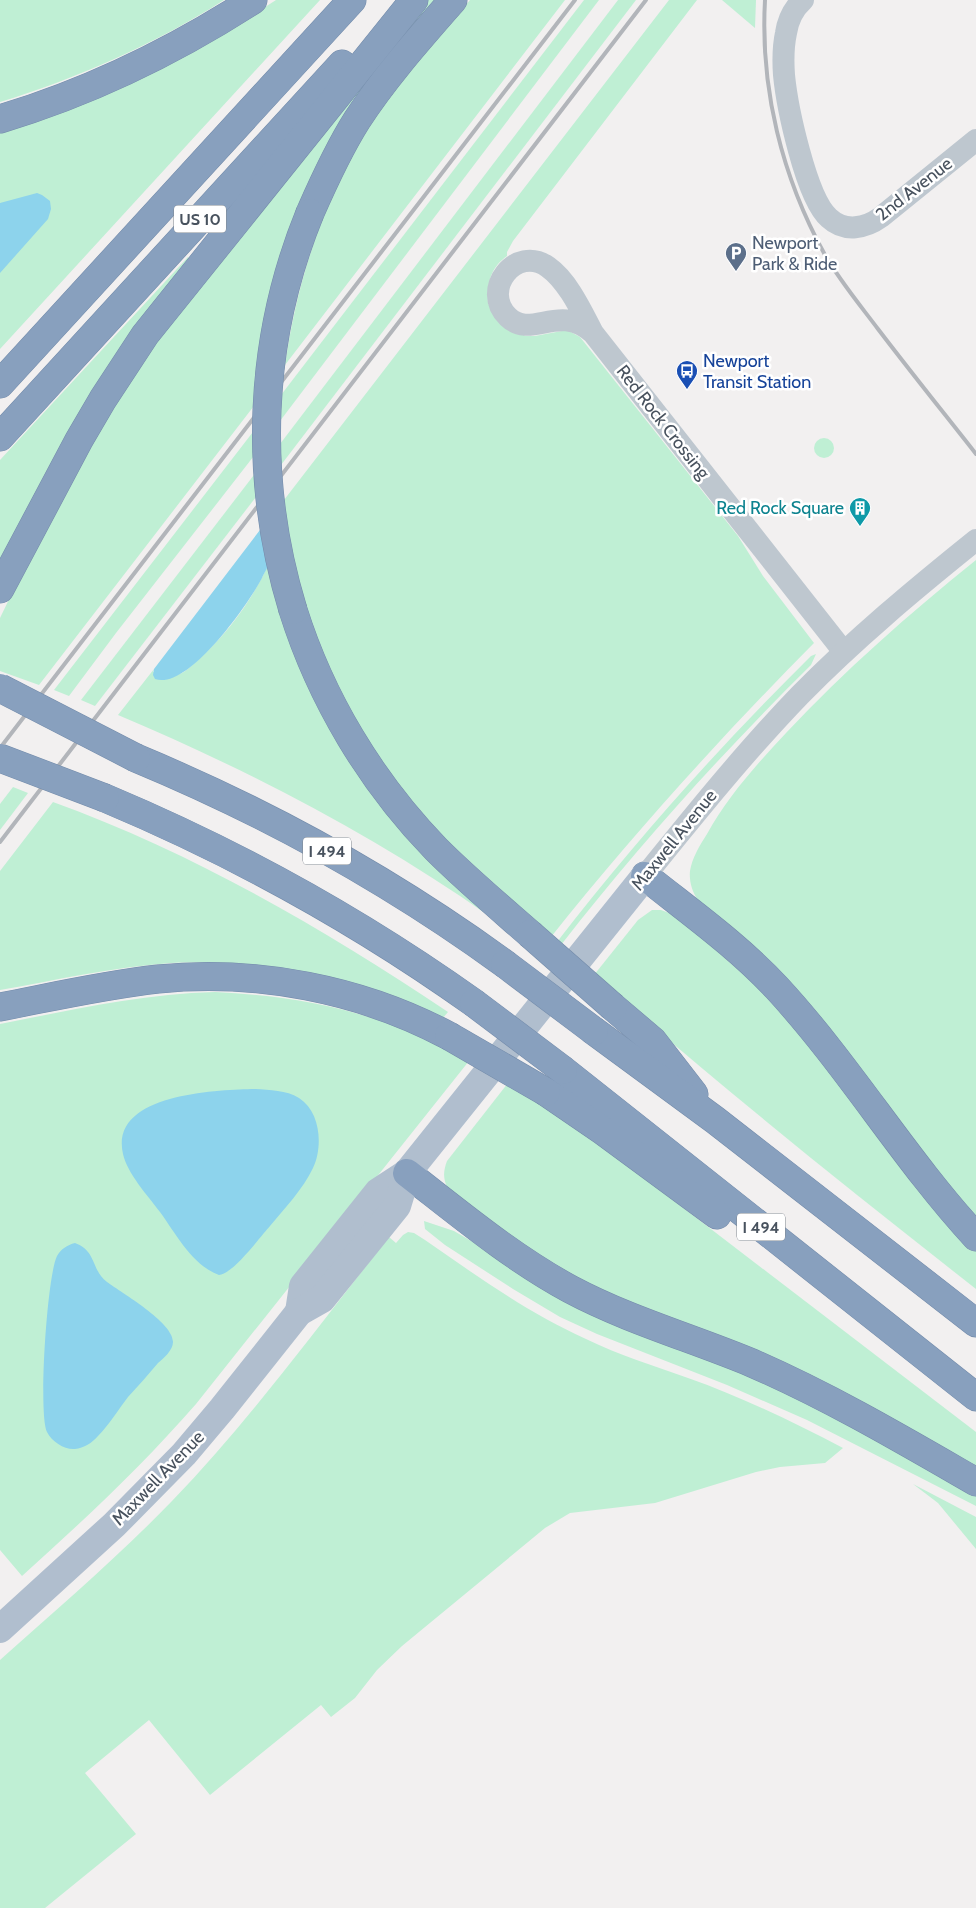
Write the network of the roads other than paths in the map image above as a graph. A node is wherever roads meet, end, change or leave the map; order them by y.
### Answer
1 (253, 0) edge
2 (352, 0) edge
3 (399, 0) edge
4 (414, 0) edge
5 (453, 0) edge
6 (797, 8) edge
7 (0, 119) edge
8 (976, 140) edge
9 (593, 333) dead end
10 (0, 384) edge
11 (0, 437) edge
12 (976, 540) edge
13 (0, 589) edge
14 (844, 652) junction
15 (0, 688) edge
16 (0, 706) edge
17 (0, 758) edge
18 (136, 758) junction
19 (645, 876) junction
20 (0, 1007) edge
21 (715, 1120) junction
22 (407, 1173) junction
23 (976, 1237) edge
24 (976, 1323) edge
25 (967, 1390) edge
26 (976, 1482) edge
27 (0, 1629) edge

1 - 7 highway
2 - 10 highway, US 10
3 - 11 highway, US 10
4 - 13 highway
5 - 21 highway, bridge
6 - 8 street, 2nd Avenue
9 - 14 street, Red Rock Crossing
12 - 14 street, Maxwell Avenue
14 - 19 street, Maxwell Avenue
15 - 18 highway, bridge
16 - 18 highway, I 494, bridge
17 - 25 highway, I 494, bridge
18 - 21 highway, I 494, bridge
19 - 22 main road, Maxwell Avenue
19 - 23 highway
20 - 25 highway, bridge
21 - 24 highway, I 494
22 - 26 highway
22 - 27 main road, Maxwell Avenue

